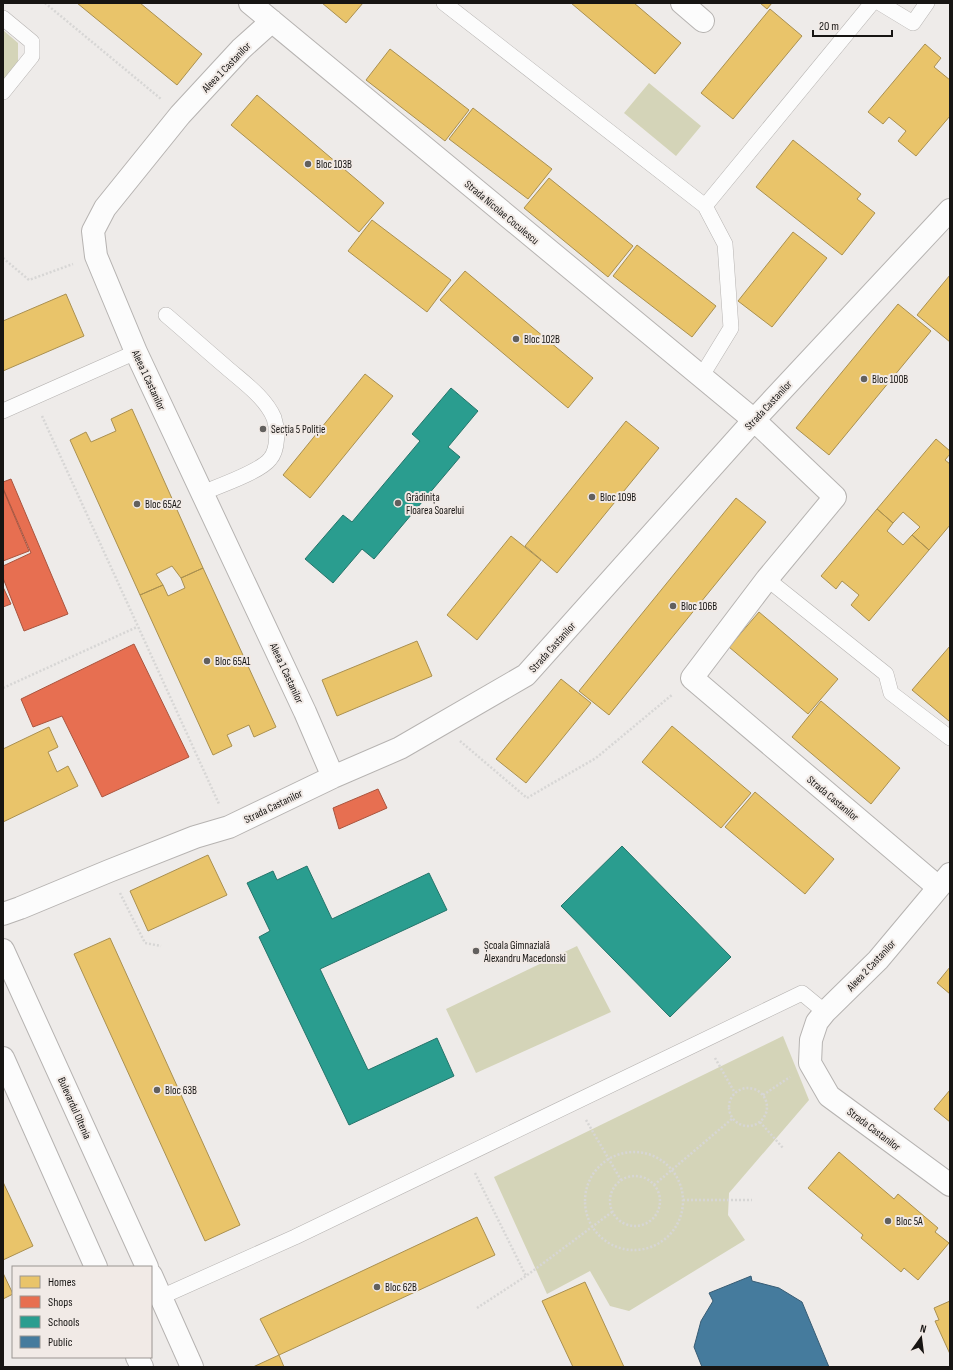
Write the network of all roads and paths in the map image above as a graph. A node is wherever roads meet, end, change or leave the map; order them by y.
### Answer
1 (44, 3) edge
2 (250, 3) edge
3 (444, 3) edge
4 (682, 3) edge
5 (872, 3) edge
6 (880, 3) edge
7 (928, 3) edge
8 (3, 18) edge
9 (272, 21) junction
10 (703, 21) dead end
11 (3, 92) edge
12 (180, 115) junction
13 (705, 206) junction
14 (950, 210) edge
15 (96, 256) junction
16 (3, 258) edge
17 (166, 315) dead end
18 (136, 352) junction
19 (701, 377) junction
20 (33, 397) junction
21 (3, 410) edge
22 (754, 420) junction
23 (202, 493) junction
24 (767, 579) junction
25 (137, 627) junction
26 (692, 678) junction
27 (3, 688) edge
28 (441, 725) junction
29 (950, 738) edge
30 (333, 777) junction
31 (229, 827) junction
32 (109, 871) junction
33 (944, 881) edge
34 (3, 914) edge
35 (161, 946) dead end
36 (3, 950) edge
37 (824, 1012) junction
38 (705, 1040) junction
39 (3, 1058) edge
40 (810, 1063) junction
41 (735, 1094) junction
42 (763, 1095) junction
43 (576, 1102) junction
44 (733, 1118) junction
45 (760, 1122) junction
46 (783, 1148) dead end
47 (466, 1155) junction
48 (608, 1159) junction
49 (672, 1170) junction
50 (621, 1180) junction
51 (654, 1185) junction
52 (950, 1185) edge
53 (683, 1200) junction
54 (752, 1200) dead end
55 (612, 1212) junction
56 (592, 1227) junction
57 (96, 1266) edge
58 (147, 1266) edge
59 (526, 1276) junction
60 (152, 1277) edge
61 (161, 1297) junction
62 (477, 1308) dead end
63 (138, 1358) edge
64 (142, 1367) edge
65 (192, 1367) edge

1 - 12 path
2 - 9 street, Strada Nicolae Coculescu
3 - 13 lane
4 - 10 street
5 - 13 lane
6 - 7 lane
8 - 11 lane
9 - 12 street, Aleea 1 Castanilor
9 - 19 street, Strada Nicolae Coculescu
12 - 15 street, Aleea 1 Castanilor
13 - 19 lane
14 - 22 street, Strada Castanilor
15 - 16 path
15 - 18 street, Aleea 1 Castanilor
17 - 23 lane
18 - 20 lane
18 - 23 street, Aleea 1 Castanilor
19 - 22 street, Strada Nicolae Coculescu
20 - 21 lane
20 - 25 path
22 - 24 street, Strada Nicolae Coculescu
22 - 28 street, Strada Castanilor
23 - 30 street, Aleea 1 Castanilor
24 - 26 street
24 - 29 lane
25 - 27 path
25 - 31 path
26 - 28 path
26 - 33 street, Strada Castanilor
28 - 30 street, Strada Castanilor
30 - 31 street, Strada Castanilor
31 - 32 street, Strada Castanilor
32 - 34 street, Strada Castanilor
32 - 35 path
33 - 37 street, Aleea 2 Castanilor
36 - 58 street, Bulevardul Oltenia
37 - 38 lane
37 - 40 street, Aleea 2 Castanilor
38 - 41 path
38 - 43 lane
39 - 57 street
40 - 42 path
40 - 52 street, Strada Castanilor
41 - 42 path
41 - 44 path
42 - 45 path
43 - 47 lane
43 - 48 path
44 - 45 path
44 - 49 path
45 - 46 path
47 - 59 path
47 - 61 lane
48 - 49 path
48 - 50 path
48 - 56 path
49 - 51 path
49 - 53 path
50 - 51 path
50 - 55 path
51 - 55 path
53 - 54 path
53 - 56 path
55 - 56 path
56 - 59 path
59 - 62 path
60 - 61 street
61 - 65 street
63 - 64 street

